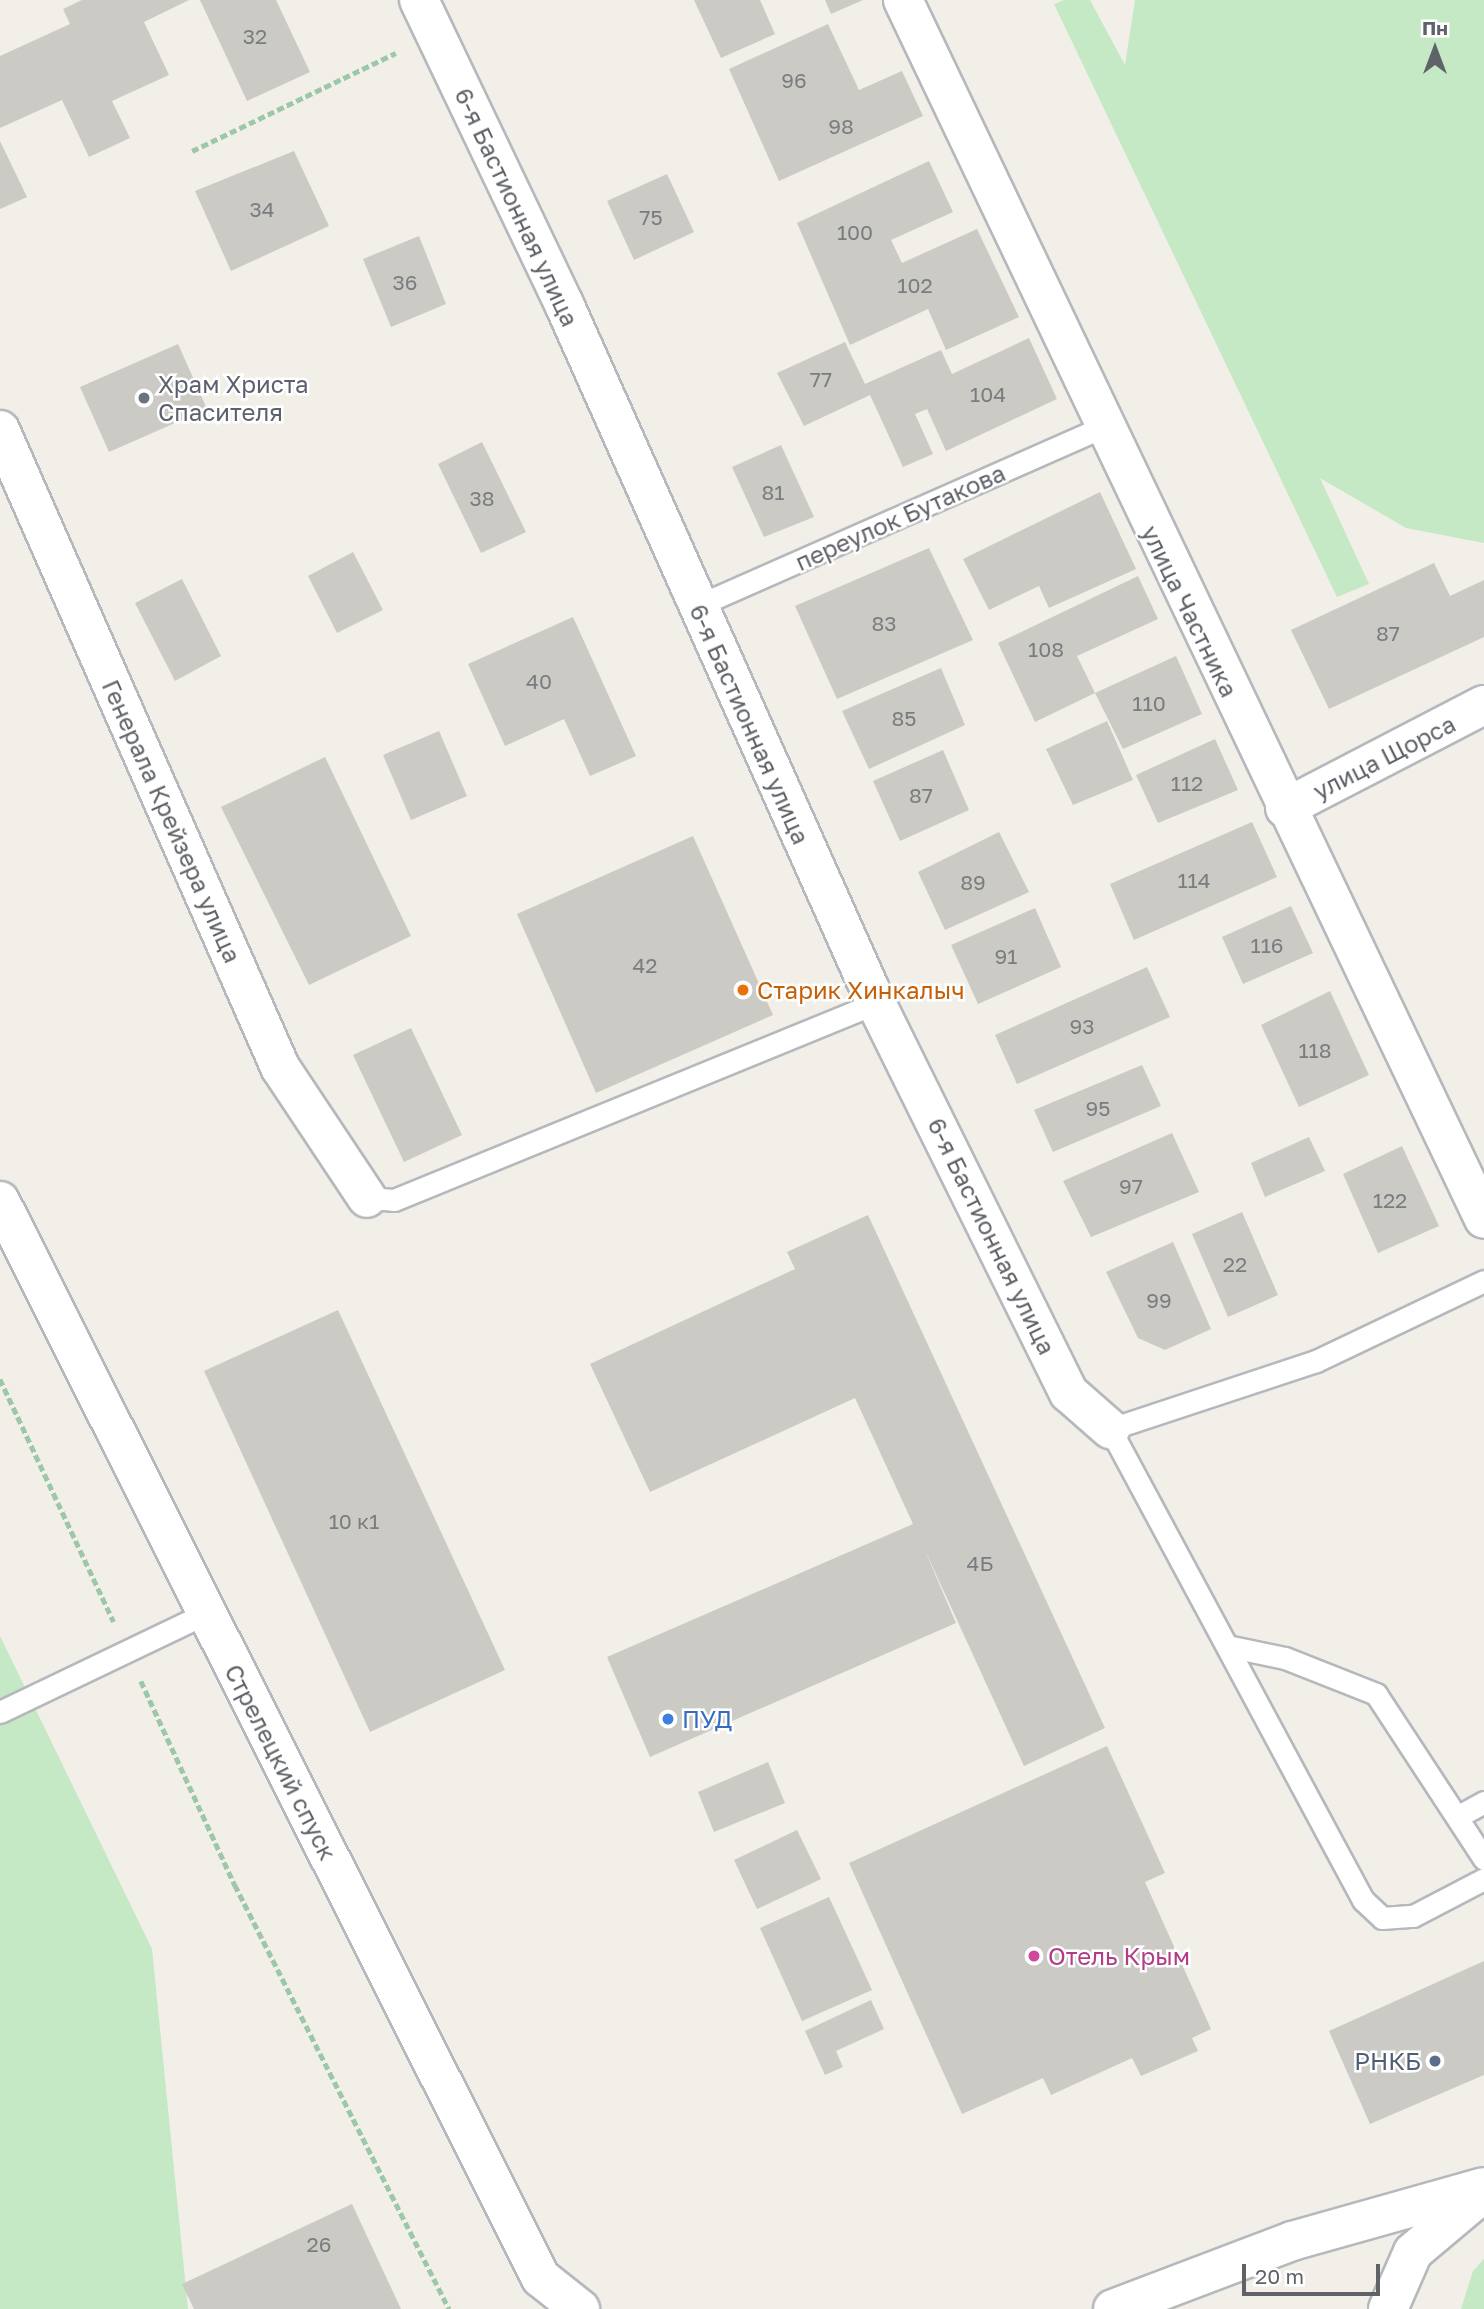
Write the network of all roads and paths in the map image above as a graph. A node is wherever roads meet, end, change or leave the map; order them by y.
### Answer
1 (419, 0) edge
2 (903, 0) edge
3 (435, 35) junction
4 (192, 150) dead end
5 (1102, 427) junction
6 (0, 430) edge
7 (697, 607) junction
8 (1484, 705) edge
9 (1285, 808) junction
10 (876, 1003) junction
11 (367, 1198) joint
12 (0, 1201) edge
13 (1484, 1219) edge
14 (1484, 1281) edge
15 (0, 1378) edge
16 (1110, 1429) junction
17 (206, 1613) junction
18 (1227, 1646) junction
19 (128, 1651) junction
20 (28, 1698) dead end
21 (0, 1712) edge
22 (1484, 1802) edge
23 (1457, 1817) junction
24 (1484, 1859) edge
25 (1484, 1879) edge
26 (1484, 2187) edge
27 (1484, 2194) edge
28 (551, 2293) edge
29 (449, 2309) edge
30 (580, 2309) edge
31 (1113, 2309) edge
32 (1388, 2309) edge

1 - 3 street, 6-я Бастионная улица
2 - 5 street, улица Частника
3 - 4 path
3 - 7 street, 6-я Бастионная улица
5 - 7 lane, переулок Бутакова
5 - 9 street, улица Частника
6 - 11 street, Генерала Крейзера улица
7 - 10 street, 6-я Бастионная улица
8 - 9 street, улица Щорса
9 - 13 street, улица Частника
10 - 11 lane
10 - 16 street, 6-я Бастионная улица
12 - 17 street, Стрелецкий спуск
14 - 16 lane
15 - 19 path
16 - 18 lane
17 - 19 lane
17 - 20 lane
17 - 28 street, Стрелецкий спуск
18 - 23 lane
18 - 25 lane
19 - 21 lane
19 - 29 path
22 - 23 lane
23 - 24 lane
26 - 31 street
27 - 32 street
28 - 30 street, Стрелецкий спуск

